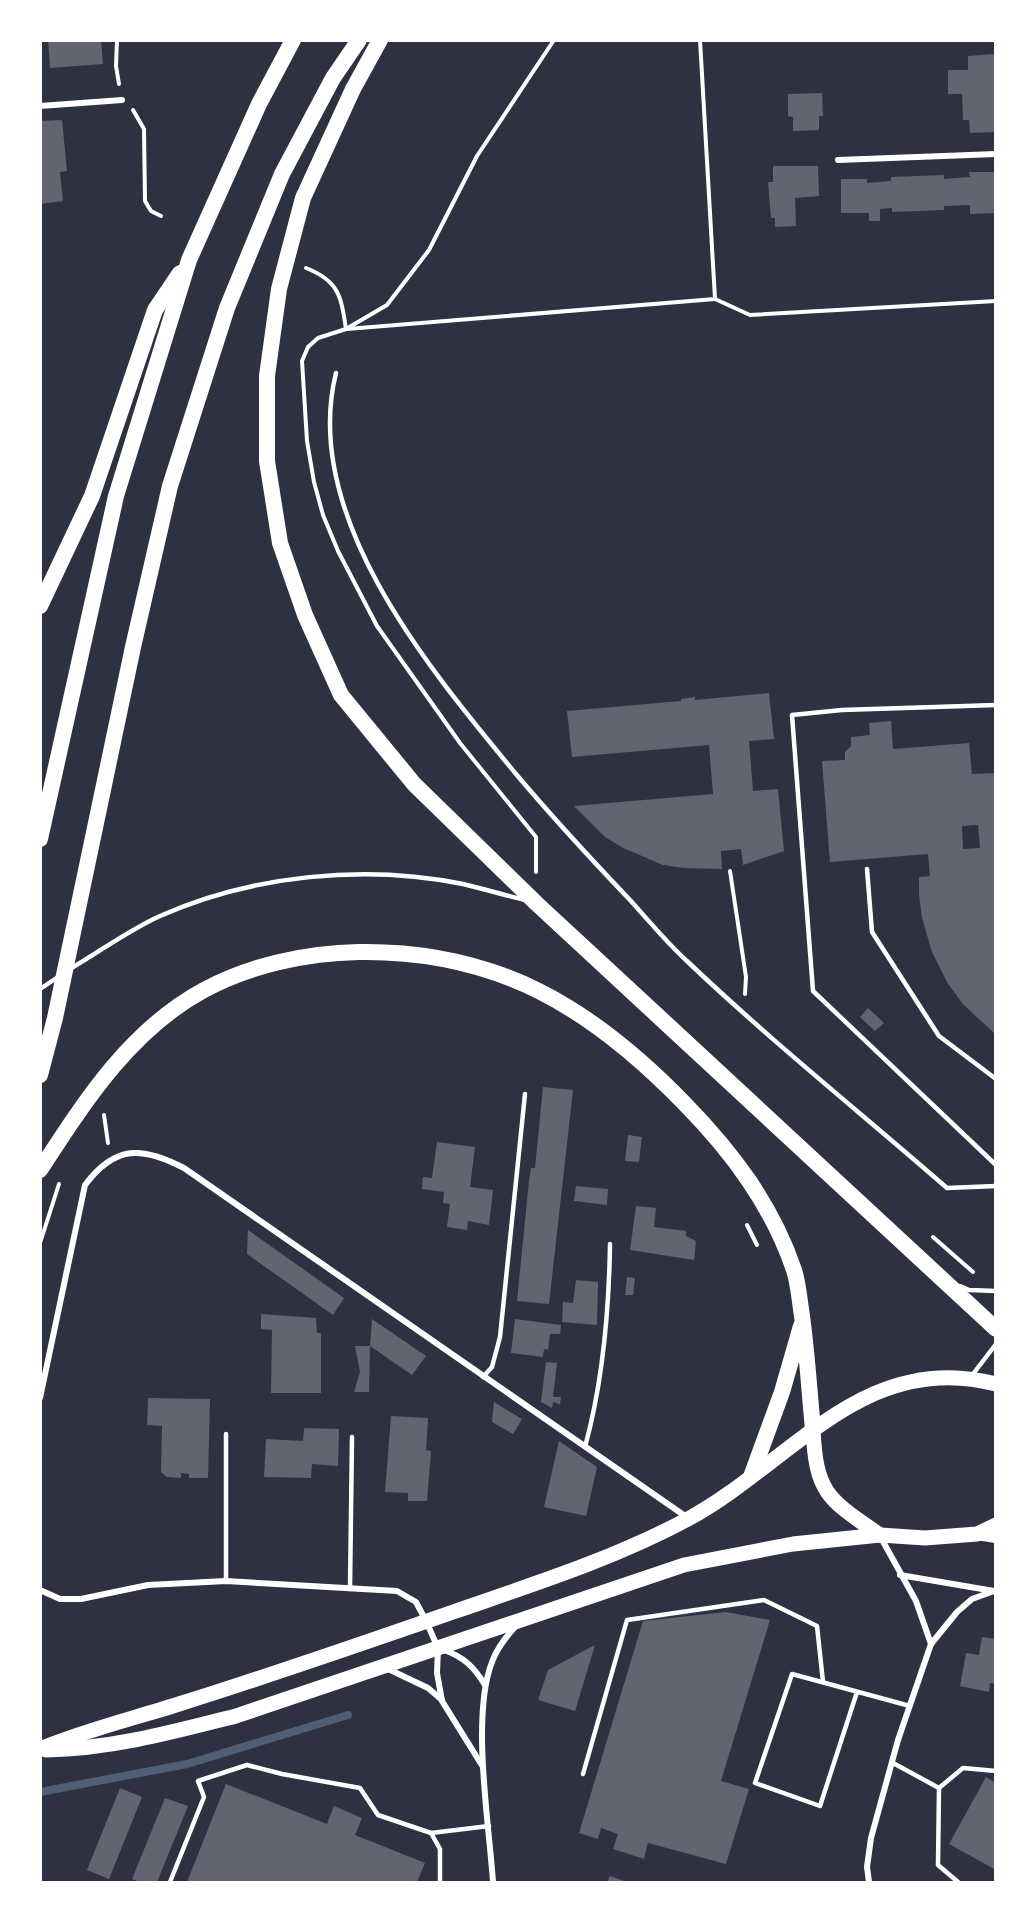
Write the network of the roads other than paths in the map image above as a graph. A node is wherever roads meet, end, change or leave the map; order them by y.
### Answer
1 (293, 40) edge
2 (359, 40) edge
3 (380, 40) edge
4 (122, 100) road end
5 (40, 106) edge
6 (996, 154) edge
7 (838, 160) dead end
8 (189, 260) junction
9 (336, 373) dead end
10 (40, 606) edge
11 (996, 705) edge
12 (40, 839) edge
13 (867, 869) dead end
14 (536, 903) junction
15 (65, 972) junction
16 (40, 989) edge
17 (40, 1074) edge
18 (996, 1079) edge
19 (525, 1094) dead end
20 (996, 1165) edge
21 (40, 1170) edge
22 (996, 1186) edge
23 (610, 1244) dead end
24 (939, 1277) junction
25 (996, 1292) edge
26 (803, 1320) junction
27 (996, 1329) edge
28 (996, 1344) edge
29 (483, 1377) junction
30 (969, 1378) junction
31 (996, 1384) edge
32 (40, 1398) edge
33 (813, 1429) junction
34 (226, 1434) dead end
35 (352, 1437) dead end
36 (585, 1447) junction
37 (752, 1474) junction
38 (688, 1519) junction
39 (996, 1525) edge
40 (977, 1534) junction
41 (880, 1535) junction
42 (996, 1537) edge
43 (900, 1575) junction
44 (226, 1581) junction
45 (350, 1588) junction
46 (40, 1590) edge
47 (995, 1591) edge
48 (521, 1620) junction
49 (426, 1621) junction
50 (931, 1644) junction
51 (438, 1648) junction
52 (383, 1667) junction
53 (823, 1682) junction
54 (485, 1685) junction
55 (857, 1692) junction
56 (442, 1701) junction
57 (910, 1706) junction
58 (40, 1750) edge
59 (893, 1763) junction
60 (483, 1767) junction
61 (996, 1771) edge
62 (583, 1774) dead end
63 (939, 1788) junction
64 (489, 1826) junction
65 (431, 1833) junction
66 (170, 1882) edge
67 (440, 1882) edge
68 (492, 1882) edge
69 (869, 1882) edge
70 (958, 1882) edge

1 - 8 highway
2 - 15 highway
3 - 14 highway
4 - 5 street
6 - 7 street
8 - 10 highway
8 - 12 highway
9 - 22 lane
11 - 20 lane
13 - 18 lane
14 - 15 lane
14 - 24 highway
15 - 16 lane
15 - 17 highway
19 - 29 lane
21 - 26 highway
23 - 36 lane
24 - 25 lane
24 - 27 highway
26 - 33 highway
26 - 37 highway
28 - 30 lane
29 - 32 street
29 - 36 street
30 - 31 main road
30 - 33 main road
33 - 37 main road
33 - 41 main road
34 - 44 lane
35 - 45 lane
36 - 38 street
37 - 38 main road
38 - 49 main road
39 - 40 main road
40 - 41 main road
40 - 42 main road
41 - 43 street
41 - 48 main road
43 - 47 street
43 - 50 street
44 - 45 street
44 - 46 street
45 - 49 street
47 - 50 street
48 - 51 main road
48 - 54 street
49 - 51 street
49 - 58 main road
50 - 57 street
51 - 52 main road
51 - 54 street
51 - 56 street
52 - 56 street
52 - 58 main road
53 - 55 lane
53 - 55 lane
53 - 62 lane
54 - 60 street
55 - 57 lane
56 - 60 street
57 - 59 street
59 - 63 lane
59 - 69 street
60 - 64 street
61 - 63 lane
63 - 70 lane
64 - 65 lane
64 - 68 street
65 - 66 lane
65 - 67 lane

